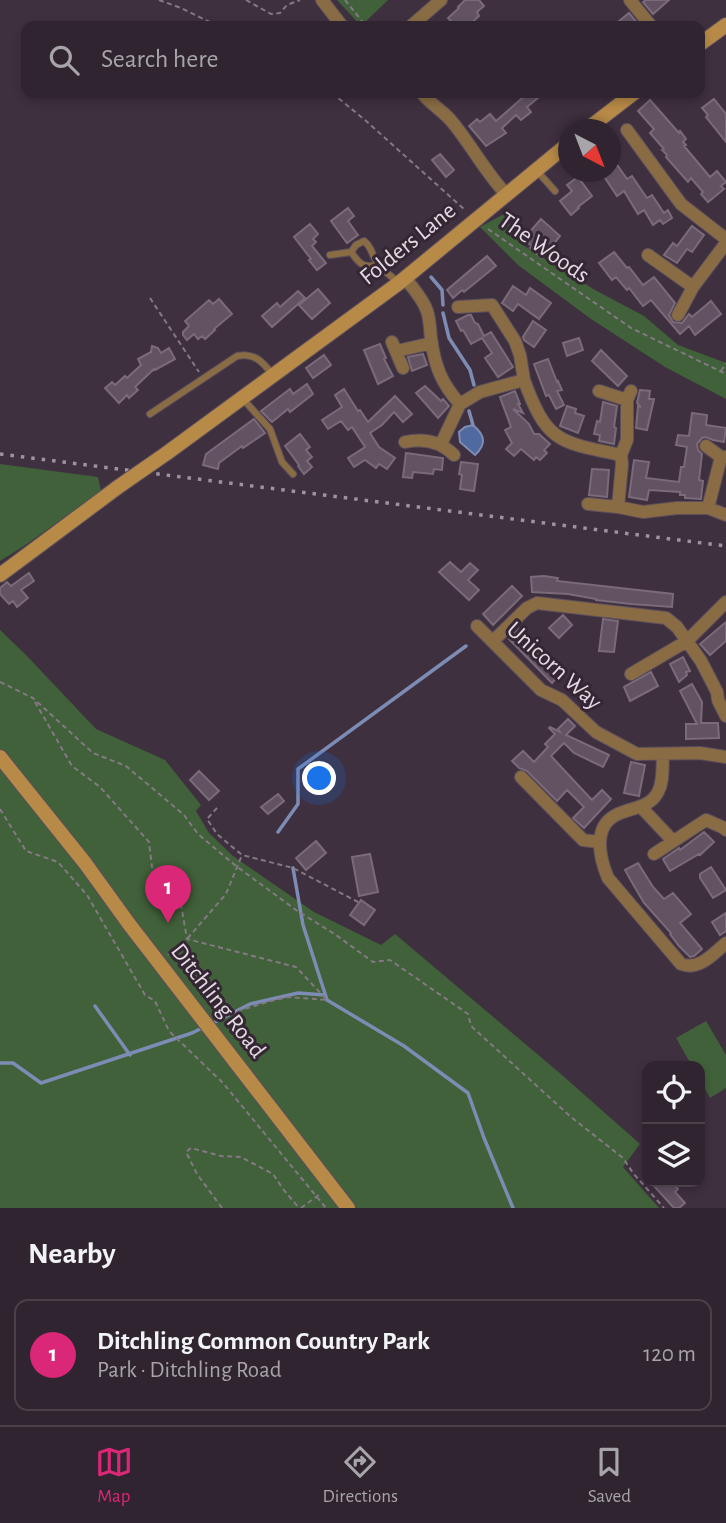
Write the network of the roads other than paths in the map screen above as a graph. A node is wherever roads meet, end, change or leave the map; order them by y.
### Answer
1 (322, 0) edge
2 (441, 0) edge
3 (630, 0) edge
4 (338, 21) edge
5 (417, 21) edge
6 (647, 21) edge
7 (726, 25) edge
8 (705, 40) edge
9 (426, 98) edge
10 (628, 98) edge
11 (600, 119) edge
12 (627, 130) dead end
13 (558, 152) edge
14 (536, 169) junction
15 (555, 191) dead end
16 (506, 194) junction
17 (726, 241) edge
18 (351, 252) junction
19 (330, 255) dead end
20 (648, 255) dead end
21 (378, 265) junction
22 (402, 280) junction
23 (693, 287) junction
24 (458, 307) dead end
25 (678, 315) dead end
26 (432, 343) junction
27 (403, 368) dead end
28 (273, 375) junction
29 (524, 380) junction
30 (599, 391) dead end
31 (242, 397) junction
32 (460, 404) junction
33 (150, 414) dead end
34 (405, 442) dead end
35 (441, 444) junction
36 (706, 446) dead end
37 (454, 455) dead end
38 (621, 455) junction
39 (723, 457) edge
40 (293, 474) dead end
41 (588, 504) dead end
42 (618, 507) junction
43 (708, 508) junction
44 (726, 515) edge
45 (0, 575) edge
46 (726, 602) edge
47 (477, 626) dead end
48 (493, 641) junction
49 (687, 641) junction
50 (631, 674) dead end
51 (726, 716) edge
52 (663, 754) junction
53 (0, 757) edge
54 (726, 757) edge
55 (521, 777) dead end
56 (641, 807) junction
57 (726, 831) edge
58 (673, 841) junction
59 (599, 842) junction
60 (653, 853) dead end
61 (726, 943) edge
62 (348, 1208) edge

1 - 4 street
2 - 5 street
3 - 6 street
7 - 8 main road
9 - 16 street
10 - 11 main road
12 - 17 street
13 - 14 main road, Folders Lane
14 - 15 lane
14 - 16 main road, Folders Lane
16 - 22 main road, Folders Lane
17 - 23 street
18 - 19 lane
18 - 21 lane
18 - 21 lane
20 - 23 street
21 - 22 lane
22 - 26 street
22 - 28 main road, Folders Lane
23 - 25 street
24 - 29 street
26 - 27 street
26 - 32 street
28 - 31 main road, Folders Lane
28 - 33 lane
29 - 32 street
29 - 38 street
30 - 38 street
31 - 40 lane
31 - 45 main road, Folders Lane, bridge
32 - 35 street
34 - 35 street
35 - 37 street
36 - 39 street
38 - 42 street
39 - 43 street
41 - 42 street
42 - 43 street
43 - 44 street
46 - 49 street
47 - 48 street, Unicorn Way
48 - 49 street
48 - 52 street, Unicorn Way
49 - 50 street
49 - 51 street
52 - 54 street, Unicorn Way
52 - 56 street
53 - 62 main road, Ditchling Road
55 - 59 street
56 - 58 street
56 - 59 street
57 - 58 street
58 - 60 street
59 - 61 street

